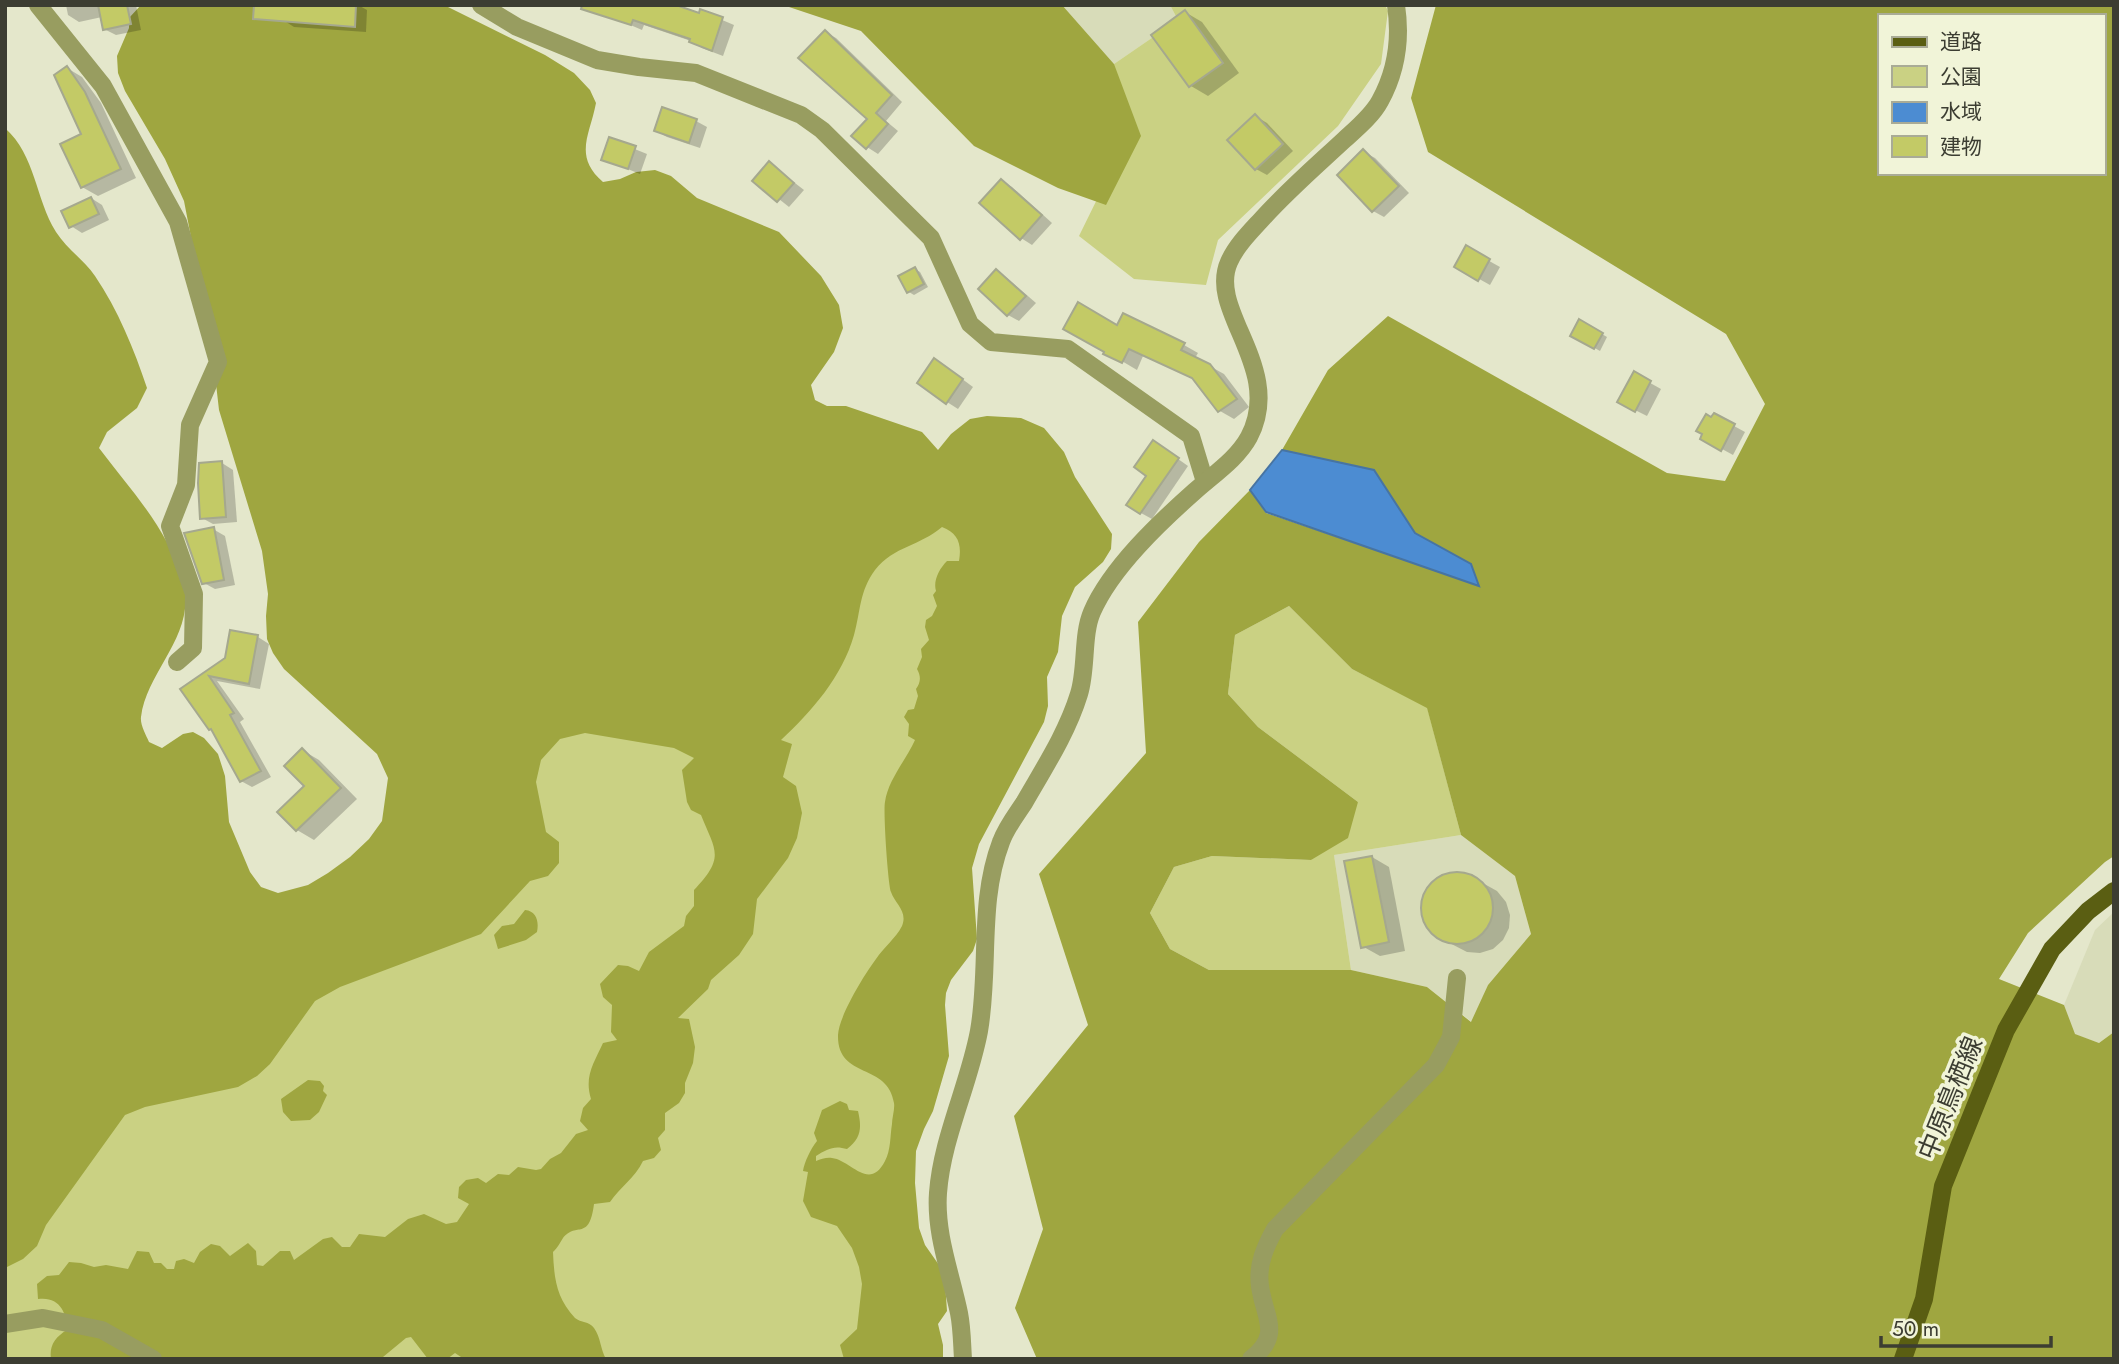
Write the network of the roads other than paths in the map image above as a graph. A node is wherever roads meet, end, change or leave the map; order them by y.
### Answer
1 (38, 5) edge
2 (481, 5) edge
3 (1396, 5) edge
4 (1205, 482) junction
5 (177, 662) dead end
6 (2114, 891) edge
7 (1457, 978) dead end
8 (5, 1324) edge
9 (153, 1359) edge
10 (963, 1359) edge
11 (1251, 1359) edge
12 (1903, 1359) edge

1 - 5 street
2 - 4 street
3 - 4 street
4 - 10 street
6 - 12 main road, 中原鳥栖線
7 - 11 street
8 - 9 street

